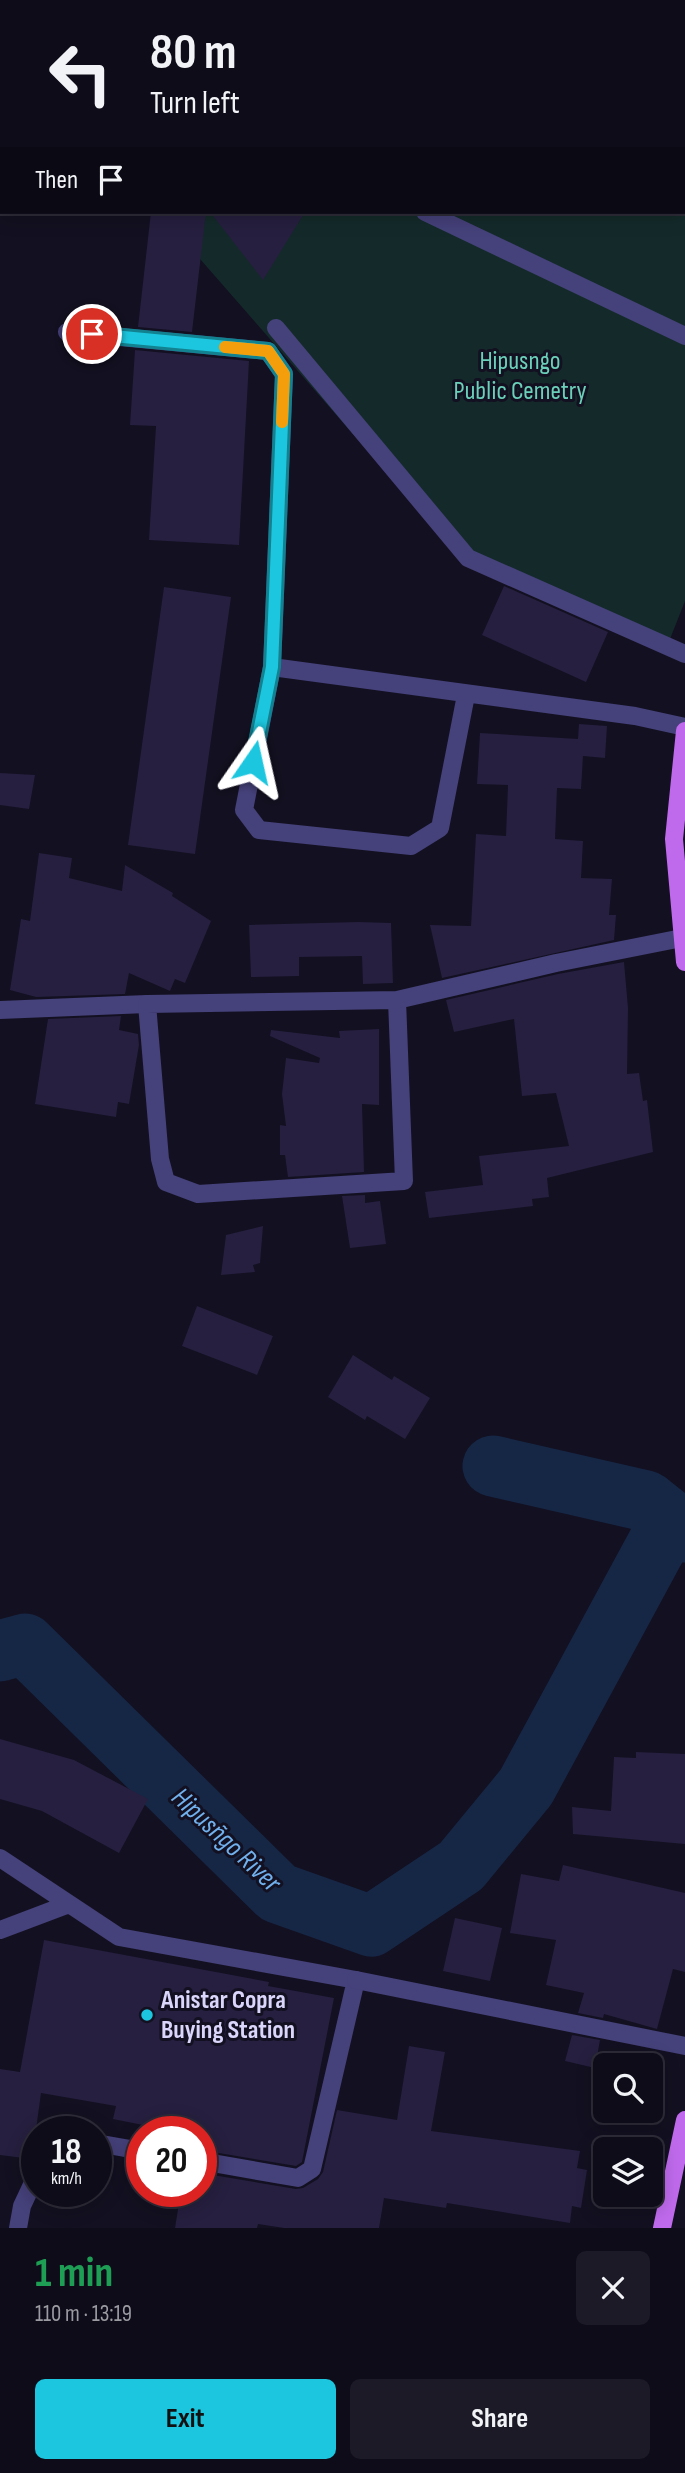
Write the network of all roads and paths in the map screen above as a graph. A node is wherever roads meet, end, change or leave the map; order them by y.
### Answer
1 (429, 214) edge
2 (276, 328) dead end
3 (67, 332) dead end
4 (685, 337) edge
5 (685, 654) edge
6 (272, 667) junction
7 (466, 695) junction
8 (685, 729) edge
9 (682, 938) junction
10 (685, 962) edge
11 (397, 1000) junction
12 (146, 1003) junction
13 (0, 1010) edge
14 (0, 1858) edge
15 (69, 1904) junction
16 (0, 1930) edge
17 (356, 1980) junction
18 (685, 2046) edge
19 (685, 2120) edge
20 (217, 2164) edge
21 (22, 2207) edge
22 (18, 2228) edge
23 (662, 2228) edge

1 - 4 street
2 - 5 street
3 - 6 street
6 - 7 street
6 - 7 street
7 - 8 street
8 - 9 main road
9 - 10 main road
9 - 11 street
11 - 12 street
11 - 12 street
12 - 13 street
14 - 15 street
15 - 16 street
15 - 17 street
17 - 18 street
17 - 20 street
19 - 23 main road
21 - 22 street

